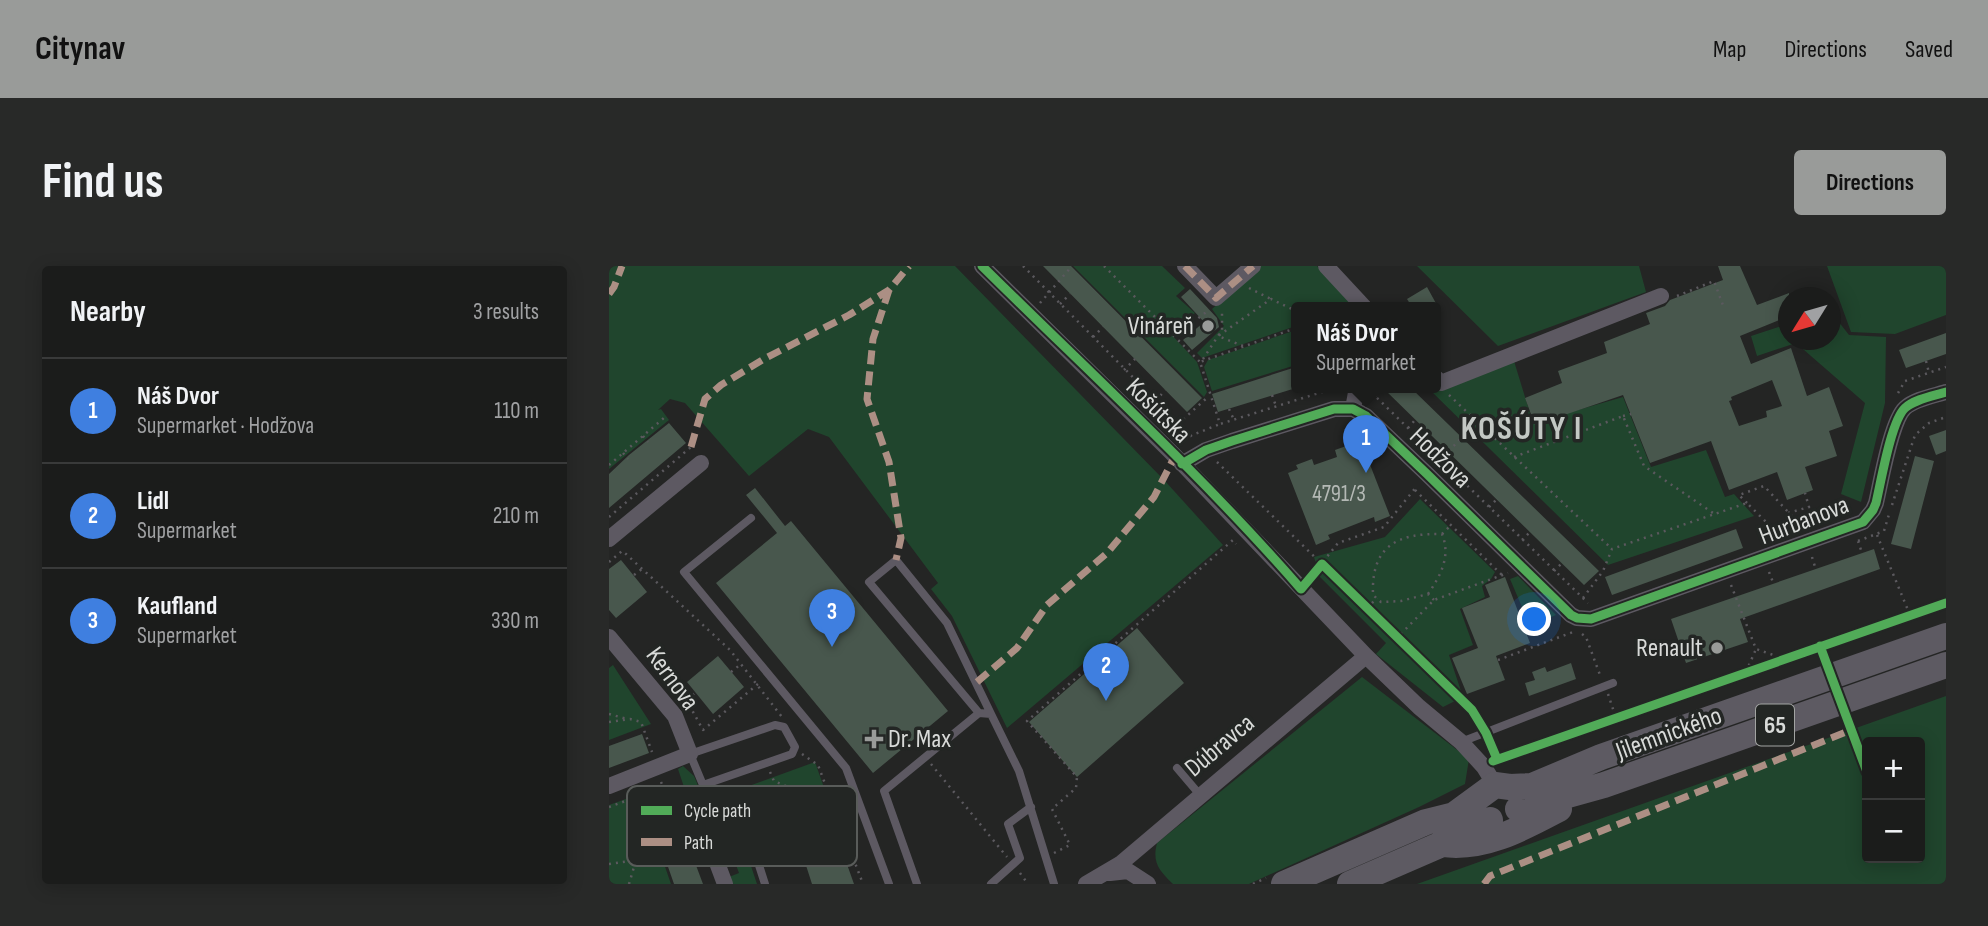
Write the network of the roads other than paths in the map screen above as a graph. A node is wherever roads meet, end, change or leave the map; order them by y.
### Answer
1 (982, 266) edge
2 (1185, 266) edge
3 (1253, 266) edge
4 (1326, 266) edge
5 (1661, 296) dead end
6 (1359, 302) edge
7 (1441, 383) edge
8 (1946, 392) edge
9 (1356, 393) edge
10 (1353, 409) junction
11 (701, 463) dead end
12 (1182, 464) junction
13 (751, 517) dead end
14 (609, 540) edge
15 (1603, 616) joint
16 (1946, 636) edge
17 (609, 637) edge
18 (1366, 656) junction
19 (1946, 665) edge
20 (1608, 685) road end
21 (979, 713) junction
22 (991, 714) junction
23 (1461, 742) junction
24 (690, 754) junction
25 (1177, 768) dead end
26 (1604, 785) junction
27 (609, 786) edge
28 (853, 786) edge
29 (1498, 793) junction
30 (1200, 795) junction
31 (857, 797) edge
32 (1031, 807) junction
33 (1442, 844) junction
34 (718, 866) edge
35 (759, 866) edge
36 (1104, 875) junction
37 (725, 884) edge
38 (765, 884) edge
39 (889, 884) edge
40 (918, 884) edge
41 (991, 884) edge
42 (1054, 884) edge
43 (1086, 884) edge
44 (1148, 884) edge
45 (1284, 884) edge
46 (1350, 884) edge

1 - 12 street, Košútska
2 - 3 street
4 - 6 street
5 - 7 street
8 - 15 street, Hurbanova
9 - 10 street
10 - 12 street
10 - 15 street, Hodžova
11 - 14 street
12 - 18 street, Košútska
13 - 28 lane
16 - 29 main road, Jilemnického / 65
17 - 24 street, Kernova
18 - 23 street, Košútska
18 - 30 street, Dúbravca
19 - 26 main road, Jilemnického / 65
20 - 23 lane
21 - 22 lane
21 - 22 lane
21 - 40 lane
22 - 32 lane
23 - 29 street, Košútska
24 - 24 lane
24 - 27 street
25 - 30 lane
26 - 29 main road, Jilemnického / 65
26 - 33 main road, Jilemnického / 65
29 - 33 main road, Jilemnického / 65
29 - 45 main road, Jilemnického / 65
30 - 36 street, Dúbravca
31 - 39 lane
32 - 41 lane
32 - 42 lane
33 - 46 main road, Jilemnického / 65
34 - 37 street
35 - 38 lane
36 - 43 street, Dúbravca
36 - 44 street, Dúbravca

